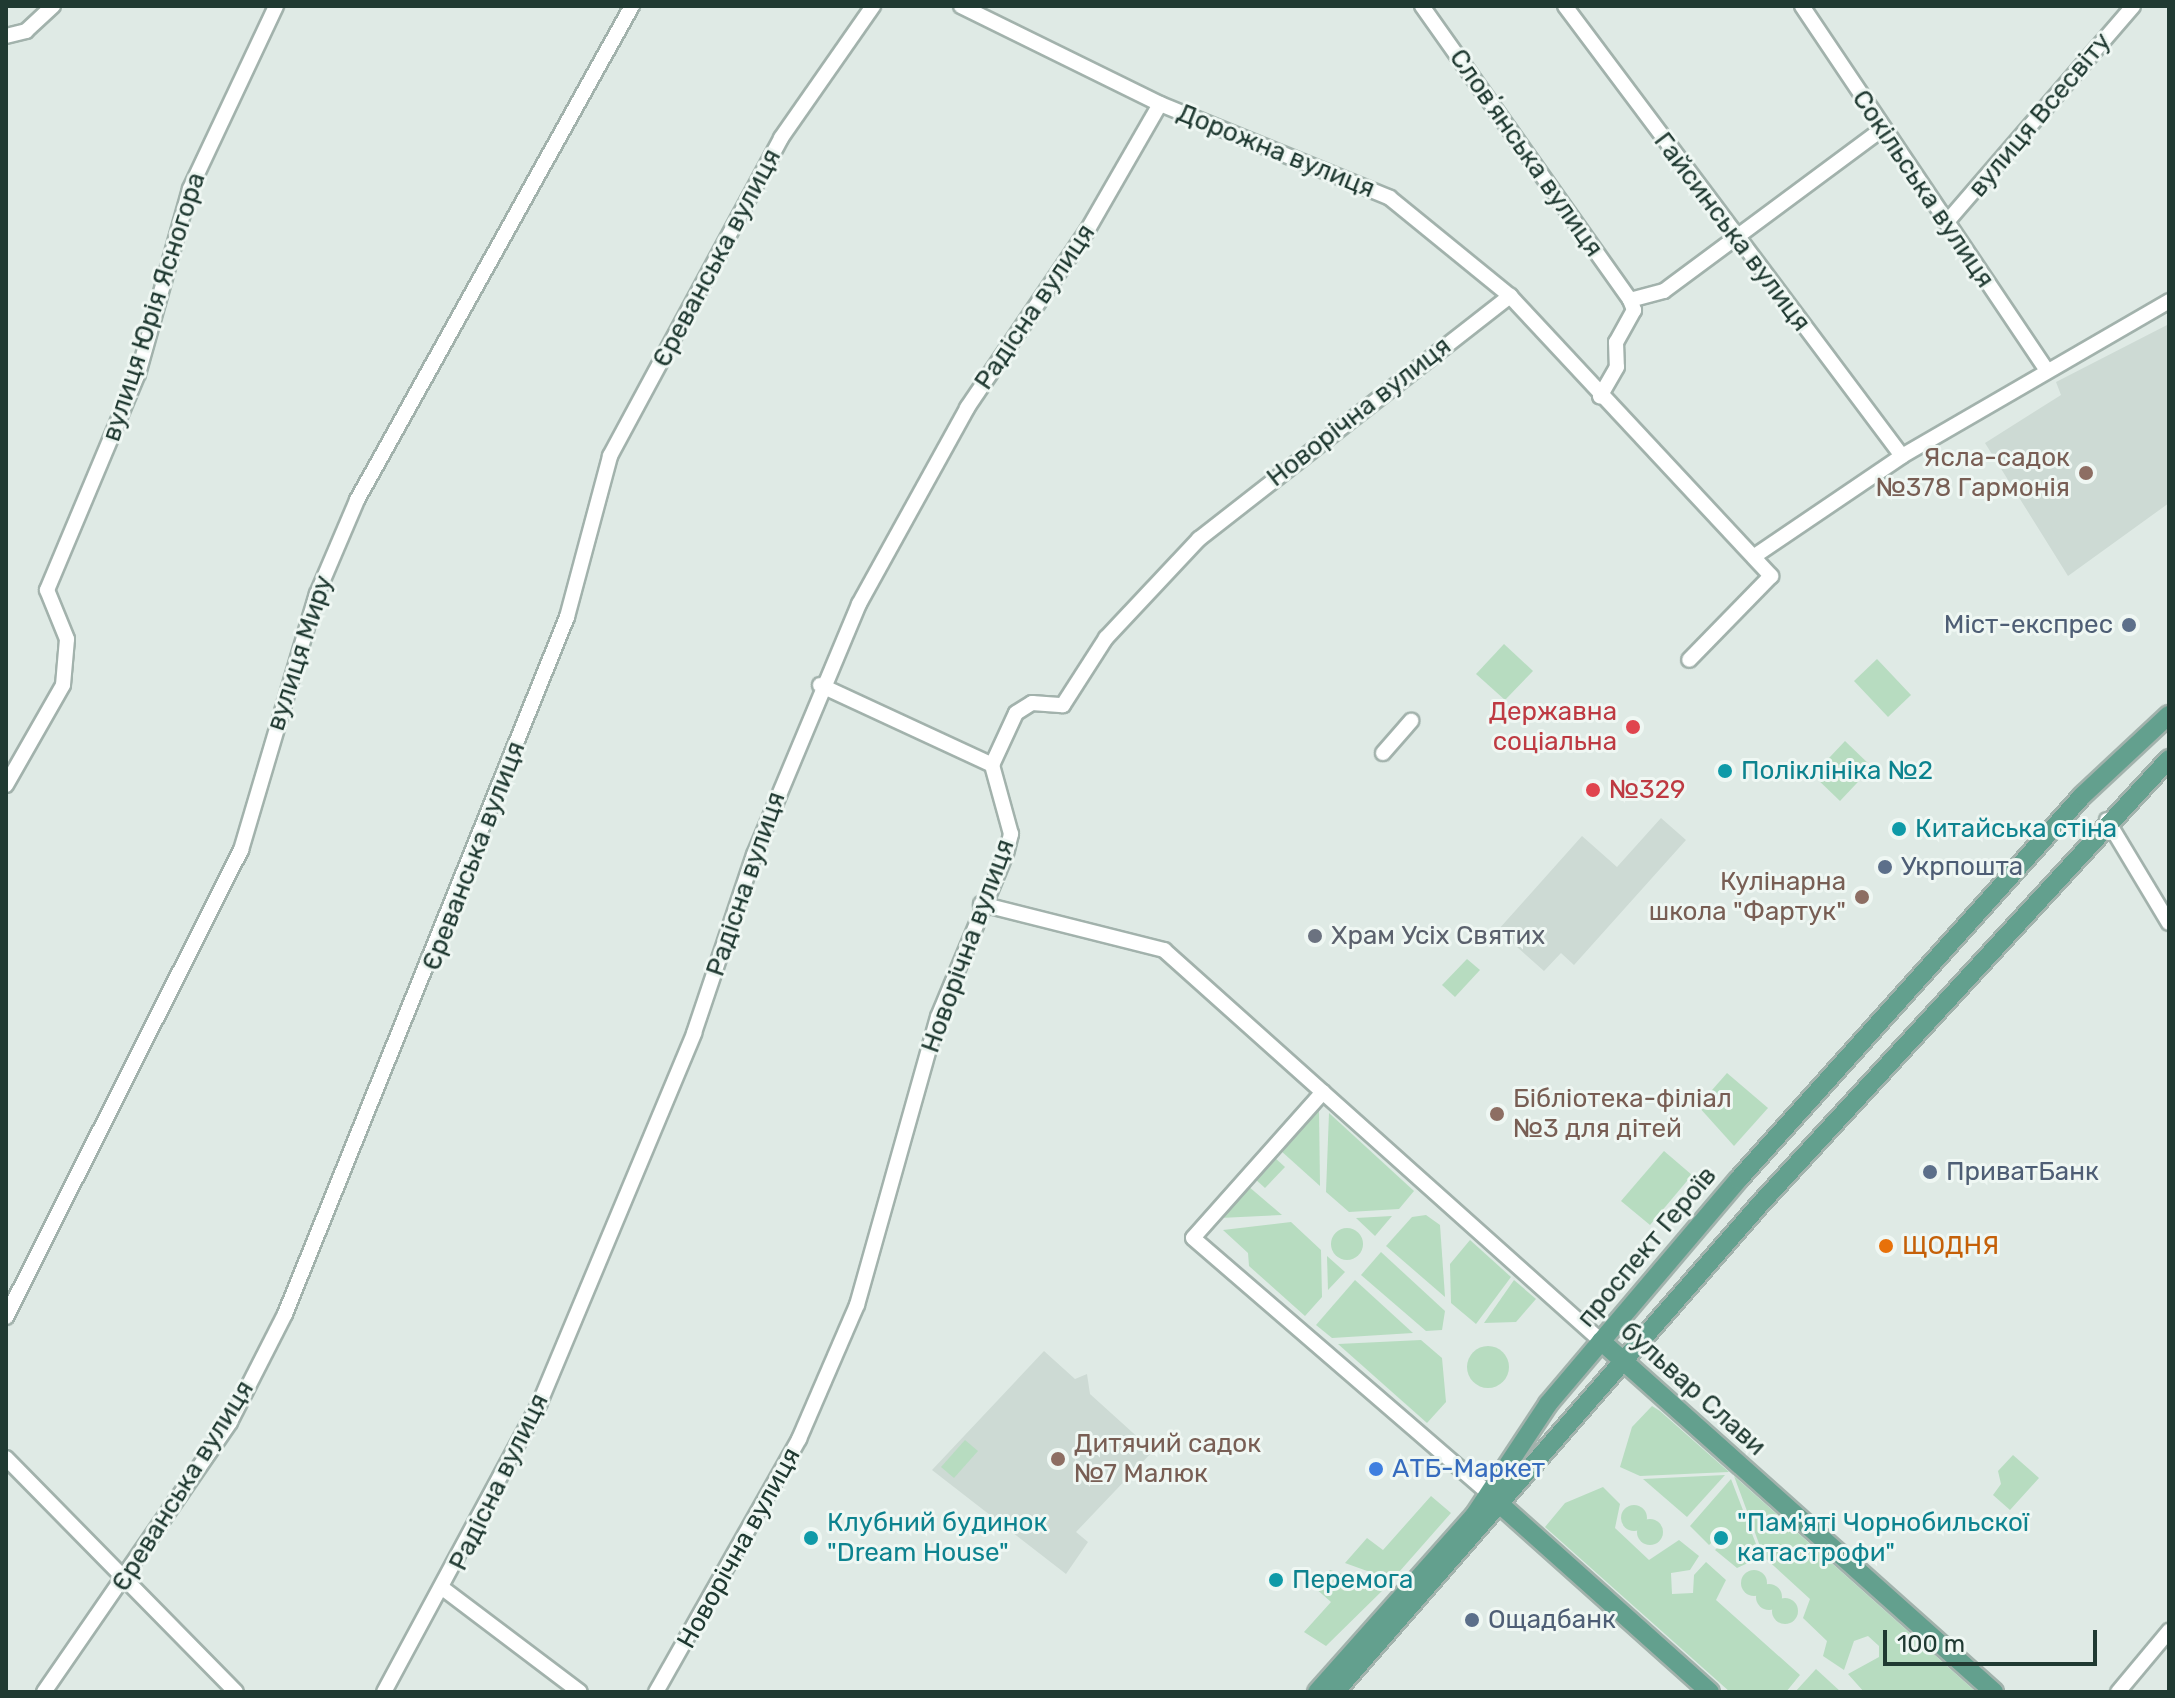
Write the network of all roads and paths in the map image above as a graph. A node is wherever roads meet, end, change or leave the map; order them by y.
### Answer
1 (53, 6) edge
2 (276, 6) edge
3 (632, 6) edge
4 (873, 6) edge
5 (961, 6) edge
6 (1422, 6) edge
7 (1565, 6) edge
8 (1802, 6) edge
9 (2133, 6) edge
10 (6, 36) edge
11 (1160, 104) junction
12 (1881, 130) junction
13 (1946, 223) junction
14 (1734, 239) junction
15 (1510, 296) junction
16 (1630, 300) junction
17 (2169, 301) edge
18 (2047, 370) junction
19 (1600, 396) junction
20 (1902, 456) junction
21 (1756, 555) junction
22 (1689, 660) dead end
23 (820, 685) junction
24 (2169, 715) edge
25 (1411, 721) dead end
26 (1383, 753) dead end
27 (2169, 759) edge
28 (992, 765) junction
29 (6, 785) edge
30 (2107, 820) junction
31 (981, 904) junction
32 (2169, 923) edge
33 (1323, 1092) junction
34 (6, 1317) edge
35 (1601, 1341) junction
36 (1623, 1361) junction
37 (6, 1458) edge
38 (1495, 1500) junction
39 (128, 1575) junction
40 (445, 1590) junction
41 (2169, 1631) edge
42 (44, 1692) edge
43 (236, 1692) edge
44 (384, 1692) edge
45 (580, 1692) edge
46 (656, 1692) edge
47 (1317, 1692) edge
48 (1335, 1692) edge
49 (1710, 1692) edge
50 (1994, 1692) edge
51 (2118, 1692) edge

1 - 10 street
2 - 29 street, вулиця Юрія Ясногора
3 - 34 street, вулиця Миру
4 - 39 street, Єреванська вулиця
5 - 11 street, Дорожна вулиця
6 - 16 street, Словʼянська вулиця
7 - 14 street, Гайсинська вулиця
8 - 12 street, Сокільська вулиця
9 - 13 street, вулиця Всесвіту
11 - 15 street, Дорожна вулиця
11 - 23 street, Радісна вулиця
12 - 13 street, Сокільська вулиця
12 - 14 street
13 - 18 street, Сокільська вулиця
14 - 16 street
14 - 20 street, Гайсинська вулиця
15 - 19 street, Дорожна вулиця
15 - 28 street, Новорічна вулиця
16 - 19 street
17 - 18 street
18 - 20 street
19 - 21 street, Дорожна вулиця
20 - 21 street
21 - 22 street
23 - 28 street
23 - 40 street, Радісна вулиця
24 - 35 main road, проспект Героїв
25 - 26 street
27 - 30 main road, проспект Героїв
28 - 31 street, Новорічна вулиця
30 - 32 street
30 - 36 main road, проспект Героїв
31 - 33 street, бульвар Слави
31 - 46 street, Новорічна вулиця
33 - 35 street, бульвар Слави
33 - 38 street
35 - 36 main road, бульвар Слави
35 - 38 main road, проспект Героїв
36 - 38 main road, проспект Героїв
36 - 50 main road, бульвар Слави
37 - 39 street
38 - 47 main road, проспект Героїв
38 - 48 main road, проспект Героїв
38 - 49 main road
39 - 42 street, Єреванська вулиця
39 - 43 street
40 - 44 street, Радісна вулиця
40 - 45 street
41 - 51 street

